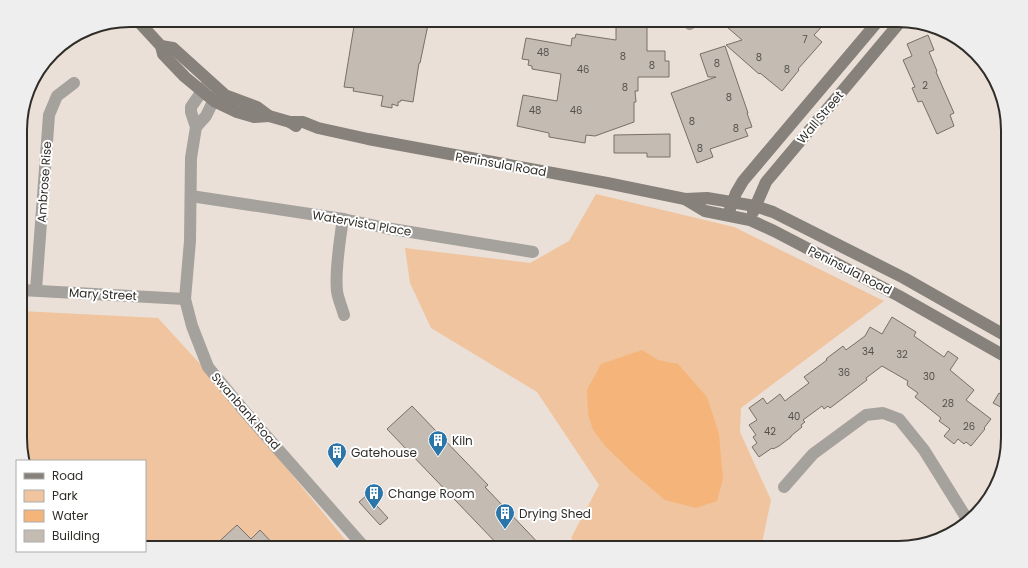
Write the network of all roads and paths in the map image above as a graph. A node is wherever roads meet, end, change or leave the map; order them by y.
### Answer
1 (143, 27) edge
2 (873, 27) edge
3 (896, 27) edge
4 (857, 46) junction
5 (870, 57) junction
6 (74, 83) dead end
7 (205, 86) junction
8 (216, 96) junction
9 (796, 119) junction
10 (196, 127) junction
11 (810, 129) junction
12 (191, 196) junction
13 (685, 199) junction
14 (732, 202) junction
15 (755, 206) junction
16 (728, 216) junction
17 (344, 219) junction
18 (750, 220) junction
19 (533, 252) dead end
20 (27, 290) edge
21 (36, 290) junction
22 (185, 299) junction
23 (344, 315) dead end
24 (988, 326) junction
25 (1001, 333) edge
26 (978, 342) junction
27 (1001, 354) edge
28 (784, 487) dead end
29 (965, 516) edge
30 (360, 541) edge

1 - 7 street, Peninsula Road
2 - 4 street, Wall Street
3 - 5 street, Wall Street
4 - 5 street
4 - 9 street, Wall Street
5 - 11 street, Wall Street
6 - 21 street, Ambrose Rise
7 - 8 street, Peninsula Road
7 - 10 street, Swanbank Road
8 - 10 street, Swanbank Road
8 - 13 street, Peninsula Road
9 - 11 street
9 - 14 street, Wall Street
10 - 12 street, Swanbank Road
11 - 15 street, Wall Street
12 - 17 street, Watervista Place
12 - 22 street, Swanbank Road
13 - 14 street, Peninsula Road
13 - 16 street, Peninsula Road
14 - 15 street, Peninsula Road
14 - 16 street, Wall Street
15 - 18 street, Wall Street
15 - 24 street, Peninsula Road
16 - 18 street, Peninsula Road
17 - 19 street, Watervista Place
17 - 23 street
18 - 26 street, Peninsula Road
20 - 21 street, Mary Street
21 - 22 street, Mary Street
22 - 30 street, Swanbank Road
24 - 25 street, Peninsula Road
24 - 26 street
26 - 27 street, Peninsula Road
28 - 29 street

